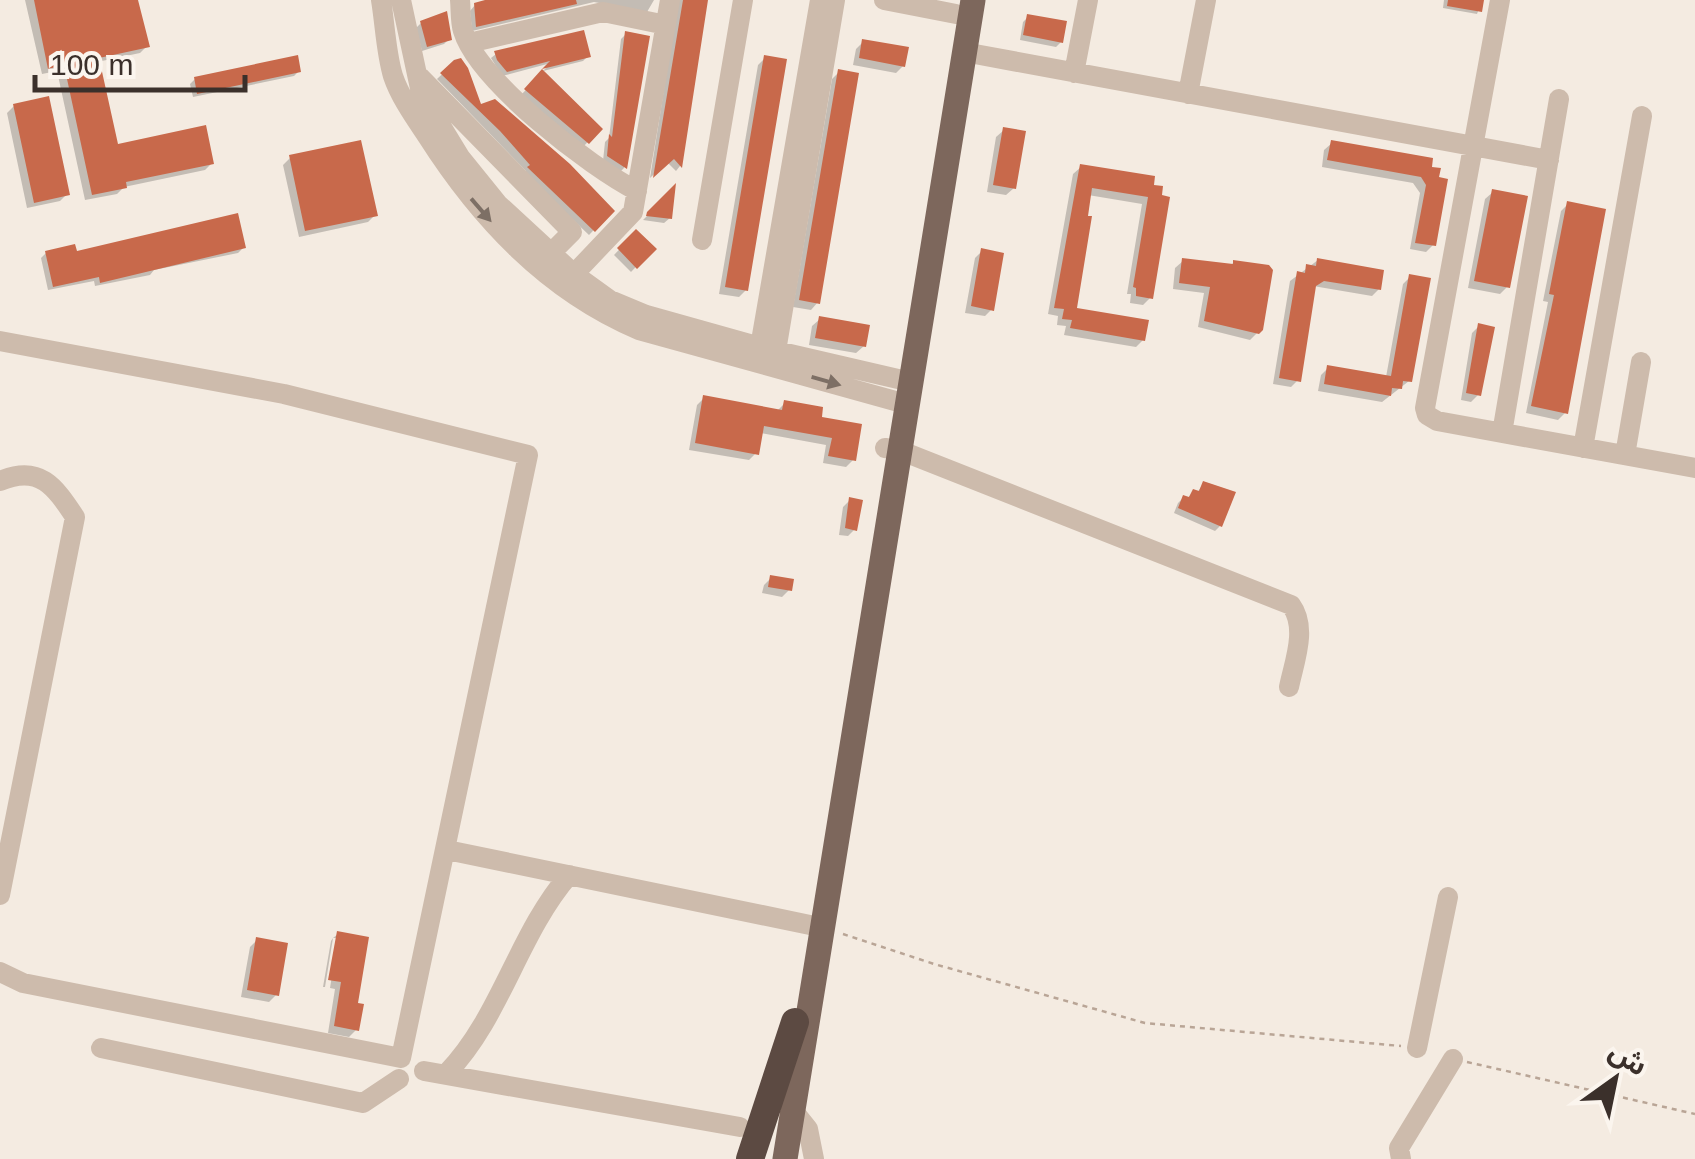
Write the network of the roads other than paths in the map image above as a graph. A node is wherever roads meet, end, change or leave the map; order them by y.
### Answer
1 (382, 0) edge
2 (460, 0) edge
3 (670, 0) edge
4 (744, 0) edge
5 (820, 0) edge
6 (834, 0) edge
7 (884, 0) edge
8 (1088, 0) edge
9 (1206, 0) edge
10 (1500, 0) edge
11 (409, 2) edge
12 (962, 5) edge
13 (666, 24) junction
14 (469, 43) junction
15 (964, 52) junction
16 (414, 70) junction
17 (1074, 73) junction
18 (1188, 94) junction
19 (1559, 100) dead end
20 (1642, 116) dead end
21 (1474, 146) junction
22 (1549, 160) junction
23 (637, 191) junction
24 (702, 240) dead end
25 (550, 254) junction
26 (574, 274) junction
27 (0, 341) edge
28 (768, 349) junction
29 (1641, 362) dead end
30 (902, 391) junction
31 (1502, 433) junction
32 (1583, 448) junction
33 (892, 449) junction
34 (1625, 455) junction
35 (1695, 468) edge
36 (0, 481) edge
37 (1289, 688) dead end
38 (447, 850) junction
39 (569, 876) junction
40 (0, 895) edge
41 (1448, 897) dead end
42 (816, 926) junction
43 (0, 972) edge
44 (795, 1022) junction
45 (102, 1048) dead end
46 (1417, 1048) road end
47 (1454, 1059) road end
48 (400, 1068) junction
49 (447, 1073) junction
50 (792, 1110) junction
51 (740, 1127) dead end
52 (750, 1159) edge
53 (775, 1159) edge
54 (784, 1159) edge
55 (814, 1159) edge
56 (1401, 1159) edge

1 -> 30 street
2 - 14 street
3 - 13 street
4 - 24 street
5 - 28 street
6 - 28 street
7 - 12 street
8 - 17 street
9 - 18 street
10 - 21 street
11 - 16 street
12 - 15 main road
12 - 30 main road
13 - 14 street
13 - 23 street
14 - 23 street
15 - 17 street
15 - 30 main road
16 - 25 street
16 - 25 street
17 - 18 street
18 - 21 street
19 - 22 street
20 - 32 street
21 - 22 street
21 - 31 street
22 - 31 street
23 - 26 street
25 - 26 street
26 - 28 street
27 - 38 street
28 - 30 street
29 - 34 street
30 - 33 main road
31 - 32 street
32 - 34 street
33 - 37 street
33 - 42 main road
34 - 35 street
36 - 40 street
38 - 39 street
38 - 48 street
39 - 42 street
39 - 49 street
41 - 46 street
42 - 44 main road
42 - 50 main road
43 - 48 street
44 - 52 highway
44 - 53 main road
45 - 48 street
47 - 56 street
48 - 49 street
49 - 51 street
50 - 54 main road
50 - 55 street

